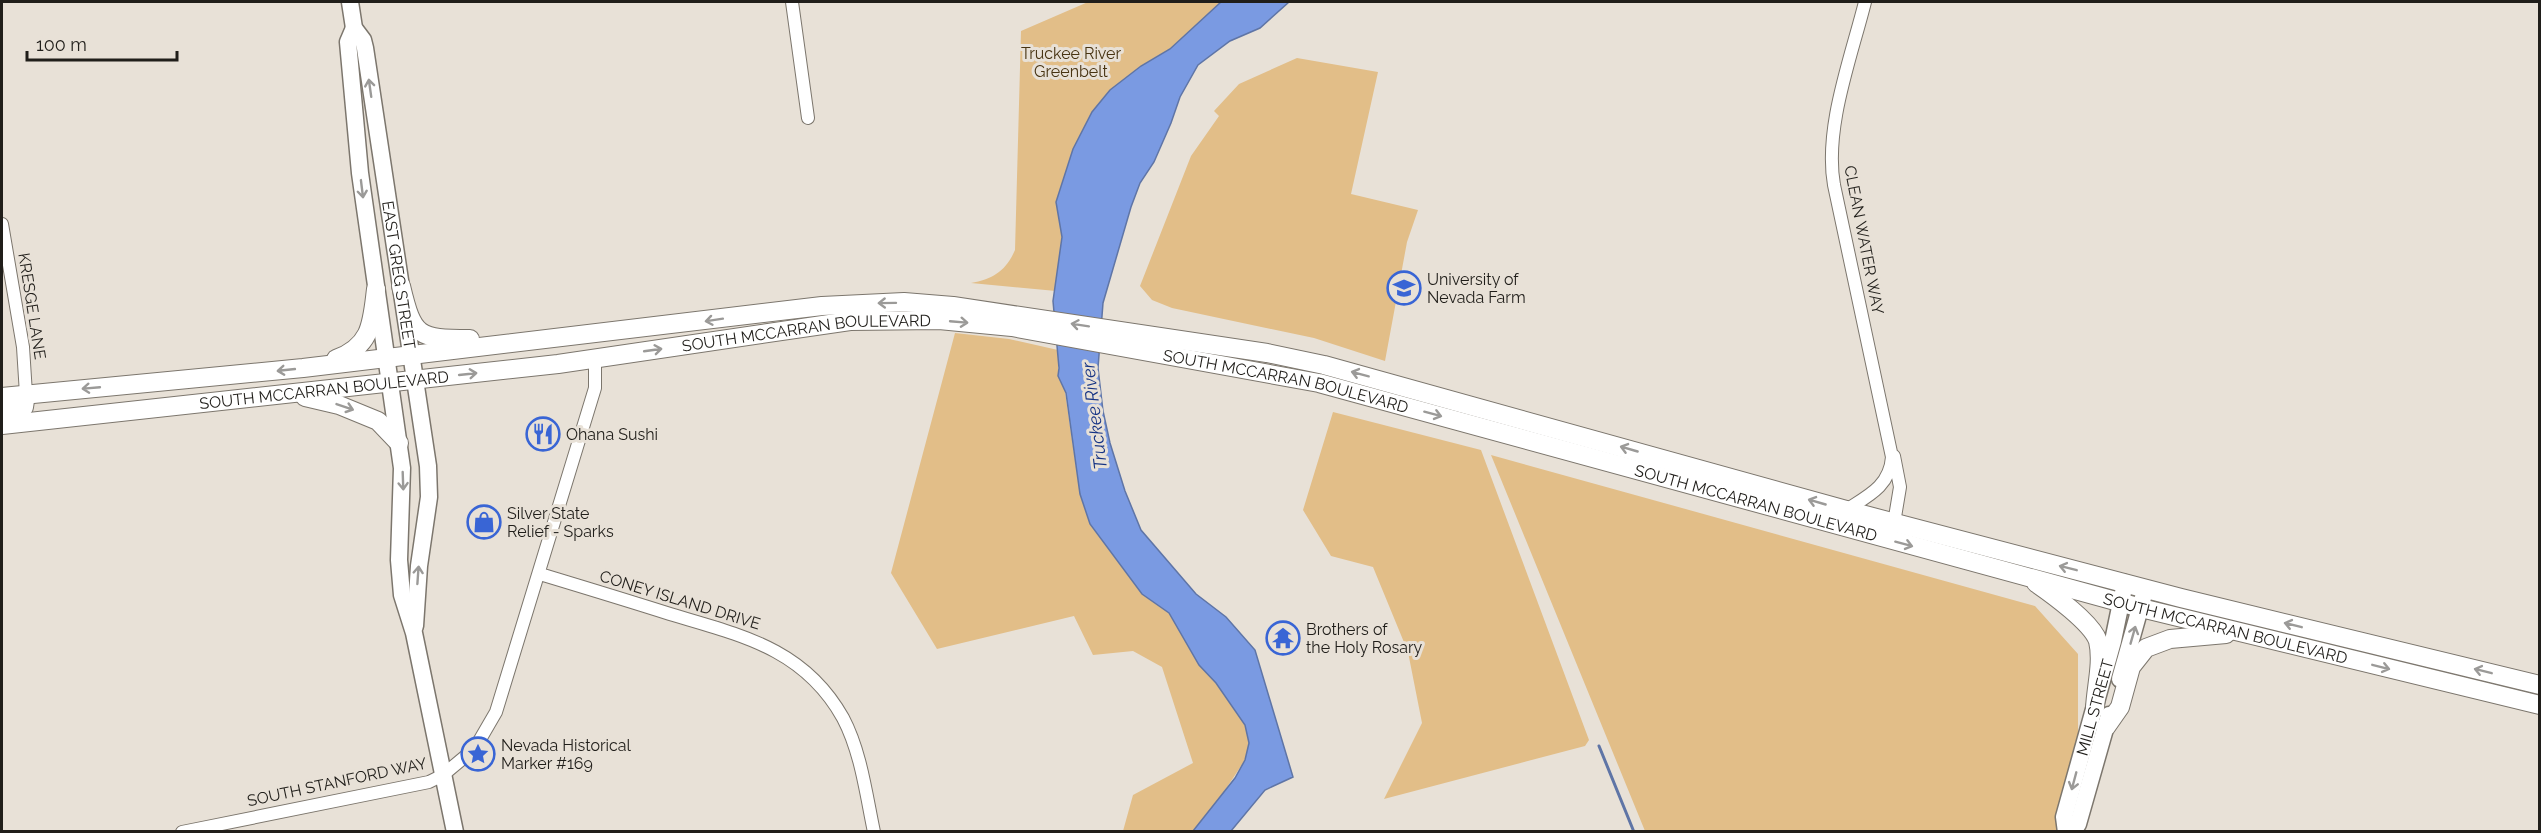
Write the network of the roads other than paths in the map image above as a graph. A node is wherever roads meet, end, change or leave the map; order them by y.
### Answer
1 (351, 2) edge
2 (792, 2) edge
3 (1865, 2) edge
4 (354, 28) junction
5 (352, 88) junction
6 (808, 118) dead end
7 (382, 166) junction
8 (2, 224) edge
9 (4, 253) edge
10 (401, 286) junction
11 (376, 289) junction
12 (1028, 323) junction
13 (571, 338) junction
14 (1131, 340) junction
15 (411, 356) junction
16 (386, 358) junction
17 (596, 358) junction
18 (317, 366) junction
19 (415, 379) junction
20 (389, 381) junction
21 (1390, 382) junction
22 (289, 393) junction
23 (26, 394) junction
24 (2, 397) edge
25 (1385, 401) junction
26 (2, 412) edge
27 (2, 425) edge
28 (399, 443) junction
29 (1891, 450) junction
30 (1846, 510) junction
31 (1894, 523) junction
32 (540, 574) junction
33 (2024, 576) junction
34 (2125, 583) junction
35 (2145, 589) junction
36 (2121, 603) junction
37 (2141, 608) junction
38 (414, 633) junction
39 (2245, 633) junction
40 (2540, 685) edge
41 (2540, 705) edge
42 (2095, 708) junction
43 (2106, 727) junction
44 (443, 775) junction
45 (182, 831) edge
46 (455, 831) edge
47 (874, 831) edge
48 (2066, 831) edge
49 (2073, 831) edge

1 - 4 main road, EAST GREG STREET
2 - 6 street
3 - 29 street, CLEAN WATER WAY
4 - 5 main road, EAST GREG STREET
7 -> 4 main road, EAST GREG STREET
5 - 7 main road
5 -> 11 main road, EAST GREG STREET
7 - 10 main road, EAST GREG STREET
8 - 9 street, KRESGE LANE
9 - 23 street, KRESGE LANE
10 - 13 main road
10 - 15 main road, EAST GREG STREET
11 - 16 main road, EAST GREG STREET
11 - 18 main road
12 -> 13 main road, SOUTH MCCARRAN BOULEVARD
12 - 14 main road, SOUTH MCCARRAN BOULEVARD
17 -> 12 main road, SOUTH MCCARRAN BOULEVARD
13 - 15 main road, SOUTH MCCARRAN BOULEVARD
21 -> 14 main road, SOUTH MCCARRAN BOULEVARD
14 - 25 main road, SOUTH MCCARRAN BOULEVARD
15 - 16 main road, SOUTH MCCARRAN BOULEVARD
15 - 19 main road, EAST GREG STREET
16 - 18 main road, SOUTH MCCARRAN BOULEVARD
16 - 20 main road, EAST GREG STREET
19 -> 17 main road, SOUTH MCCARRAN BOULEVARD
17 - 32 street, SOUTH STANFORD WAY
18 -> 23 main road, SOUTH MCCARRAN BOULEVARD
19 - 20 main road, SOUTH MCCARRAN BOULEVARD
38 -> 19 main road, EAST GREG STREET
20 - 22 main road, SOUTH MCCARRAN BOULEVARD
20 - 28 main road, EAST GREG STREET
21 - 25 main road
30 -> 21 main road, SOUTH MCCARRAN BOULEVARD
22 - 27 main road, SOUTH MCCARRAN BOULEVARD
22 -> 28 main road
23 - 24 main road, SOUTH MCCARRAN BOULEVARD
23 - 26 main road
25 -> 33 main road, SOUTH MCCARRAN BOULEVARD
28 -> 38 main road, EAST GREG STREET
29 - 30 street, CLEAN WATER WAY
29 - 31 street, CLEAN WATER WAY
30 - 31 main road, SOUTH MCCARRAN BOULEVARD
34 -> 31 main road, SOUTH MCCARRAN BOULEVARD
32 - 44 street, SOUTH STANFORD WAY
32 - 47 street, CONEY ISLAND DRIVE
33 - 36 main road, SOUTH MCCARRAN BOULEVARD
33 - 42 main road
34 - 35 main road, SOUTH MCCARRAN BOULEVARD
34 - 36 main road, MILL STREET
35 - 37 main road, MILL STREET
40 -> 35 main road, SOUTH MCCARRAN BOULEVARD
36 - 37 main road, SOUTH MCCARRAN BOULEVARD
36 - 42 main road, MILL STREET
37 - 39 main road, SOUTH MCCARRAN BOULEVARD
43 -> 37 main road, MILL STREET
38 - 44 main road, EAST GREG STREET
39 -> 41 main road, SOUTH MCCARRAN BOULEVARD
39 - 43 main road
42 -> 48 main road, MILL STREET
43 - 49 main road, MILL STREET
44 - 45 street, SOUTH STANFORD WAY
44 - 46 main road, EAST GREG STREET

